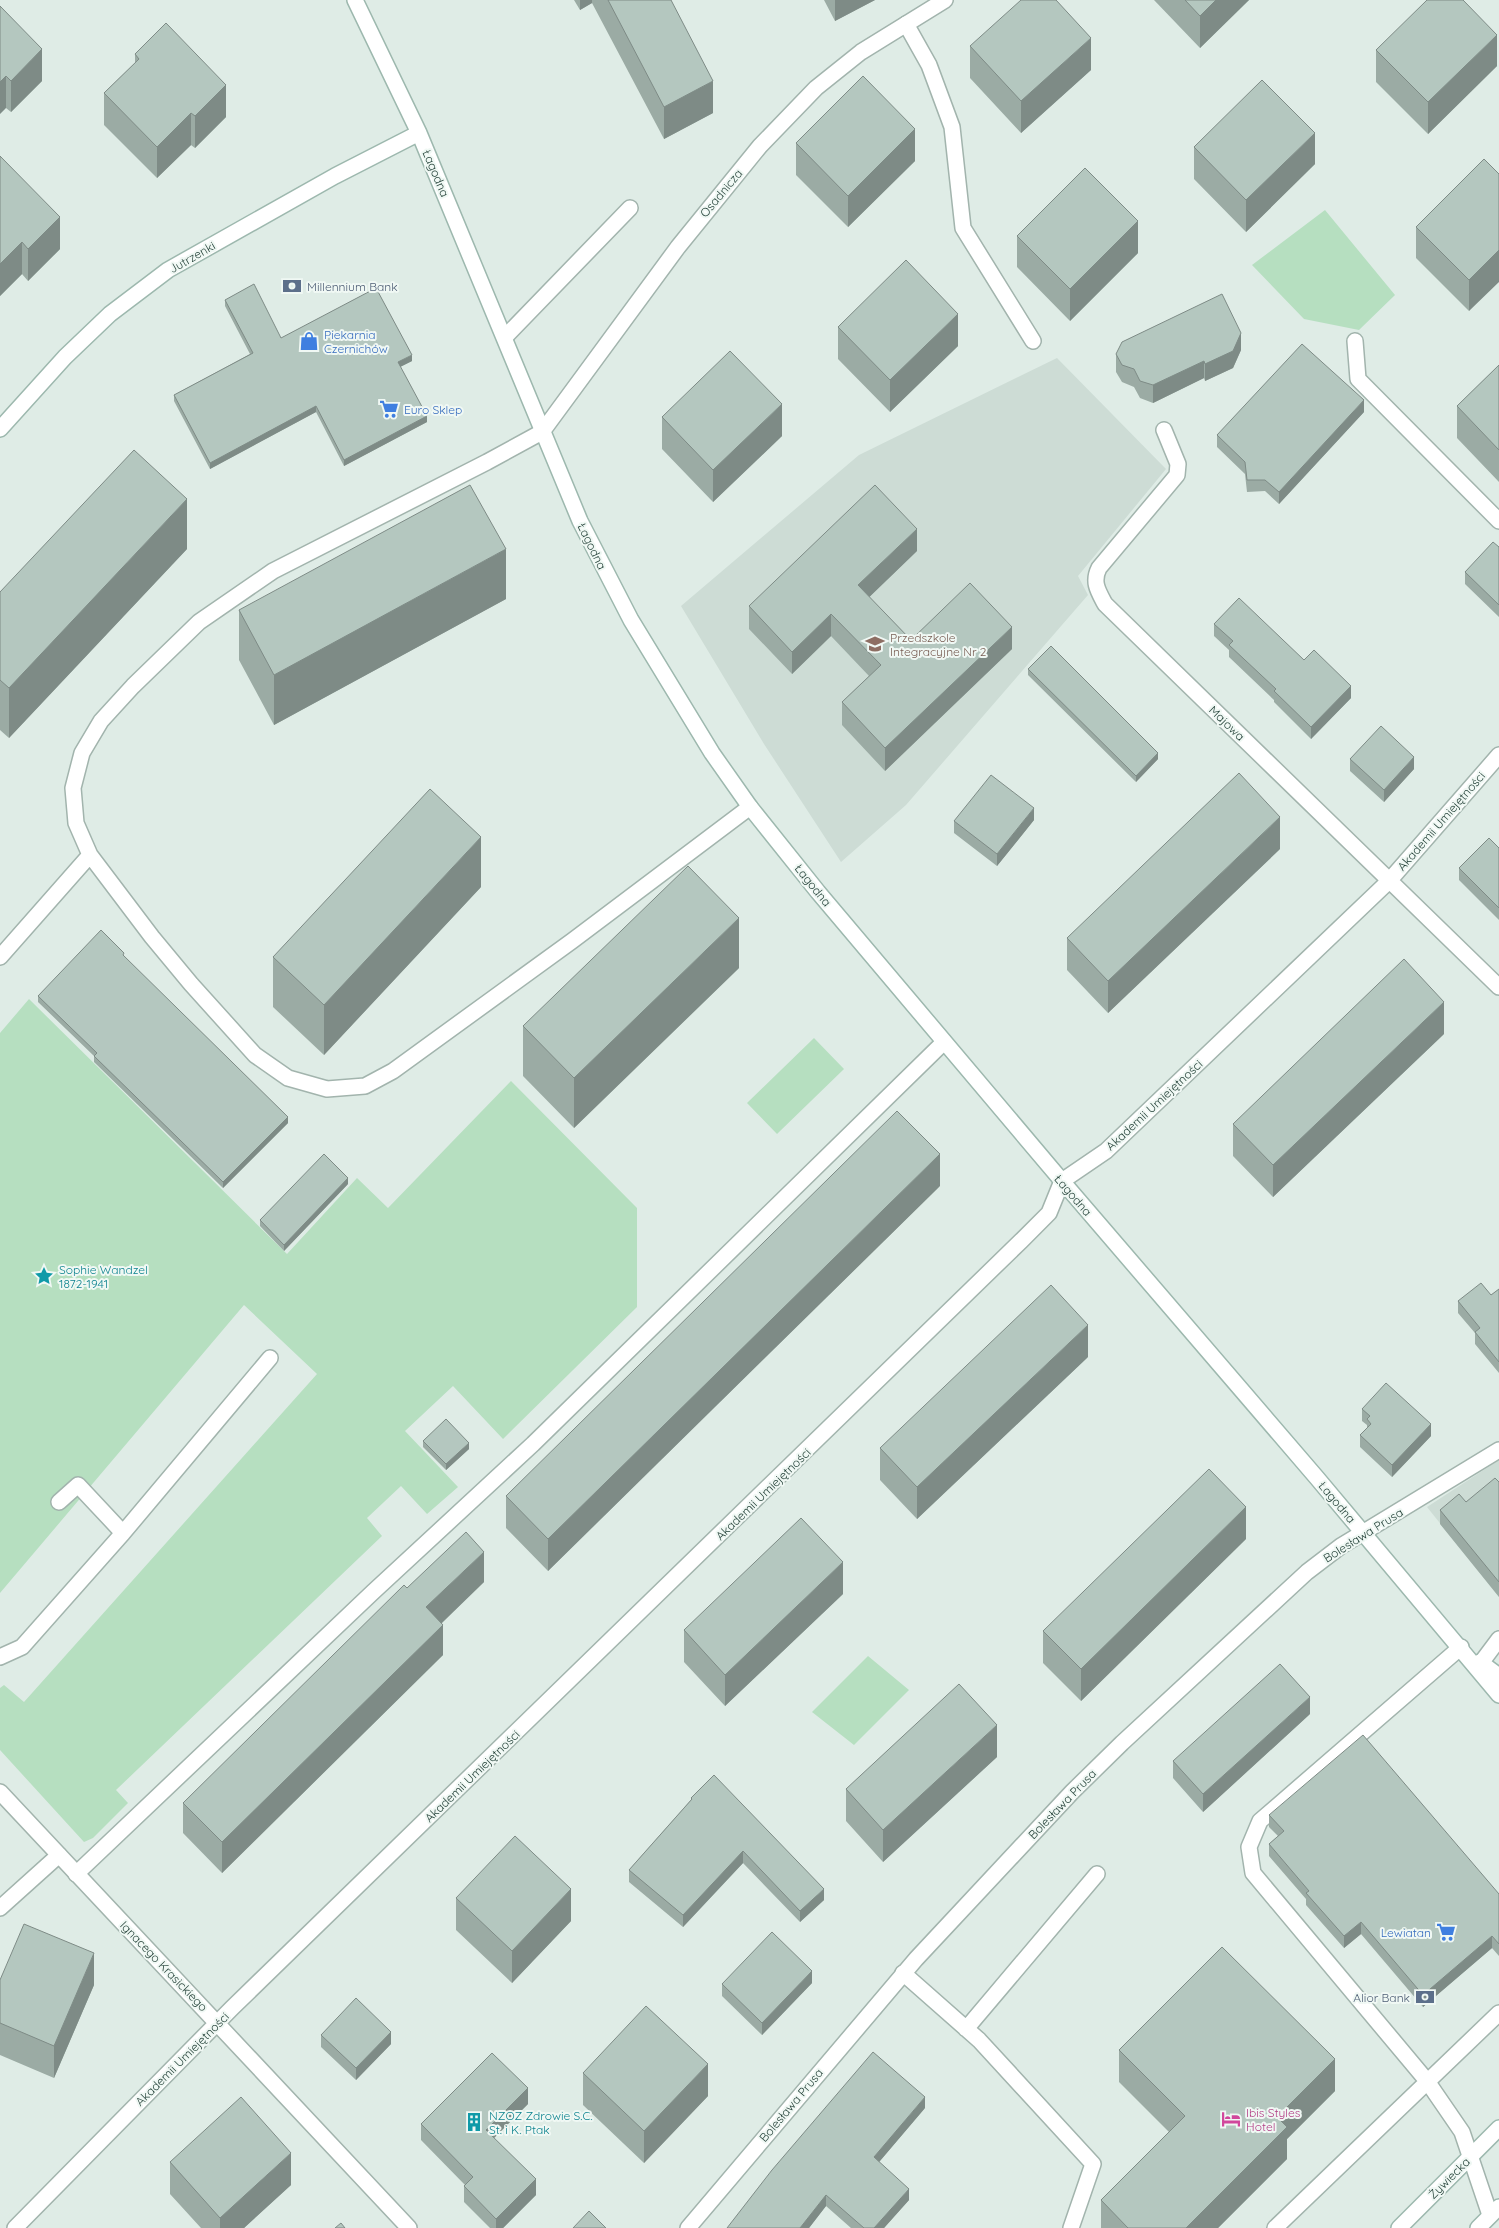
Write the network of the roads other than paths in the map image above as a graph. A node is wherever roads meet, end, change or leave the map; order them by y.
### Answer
1 (355, 0) edge
2 (945, 0) edge
3 (906, 24) junction
4 (419, 133) junction
5 (630, 208) dead end
6 (505, 337) junction
7 (1033, 341) dead end
8 (1355, 341) dead end
9 (0, 429) edge
10 (1164, 430) dead end
11 (542, 432) junction
12 (1499, 522) edge
13 (1499, 755) edge
14 (750, 807) junction
15 (90, 854) junction
16 (1389, 881) junction
17 (0, 957) edge
18 (1499, 988) edge
19 (944, 1042) junction
20 (1062, 1181) junction
21 (270, 1358) dead end
22 (1499, 1450) edge
23 (59, 1502) dead end
24 (123, 1533) junction
25 (1363, 1533) junction
26 (1499, 1639) edge
27 (1461, 1648) junction
28 (0, 1657) edge
29 (1481, 1663) junction
30 (1499, 1676) edge
31 (1499, 1695) edge
32 (0, 1792) edge
33 (58, 1855) junction
34 (76, 1874) junction
35 (1097, 1874) dead end
36 (0, 1908) edge
37 (904, 1973) junction
38 (1499, 2013) edge
39 (218, 2022) junction
40 (966, 2029) junction
41 (1427, 2081) junction
42 (1499, 2128) edge
43 (1470, 2156) junction
44 (1495, 2211) edge
45 (15, 2228) edge
46 (409, 2228) edge
47 (688, 2228) edge
48 (1071, 2228) edge
49 (1275, 2228) edge
50 (1399, 2228) edge
51 (1478, 2228) edge

1 - 4 street, Łagodna
2 - 3 street, Osadnicza
3 - 7 street
3 - 11 street, Osadnicza
4 - 6 street, Łagodna
4 - 9 street, Jutrzenki
5 - 6 street
6 - 11 street, Łagodna
8 - 12 street
10 - 16 street, Majowa
11 - 14 street, Łagodna
11 - 15 street
13 - 16 street, Akademii Umiejętności
14 - 15 street
14 - 19 street, Łagodna
15 - 17 street
16 - 18 street, Majowa
16 - 20 street, Akademii Umiejętności
19 - 20 street, Łagodna
19 - 34 street
20 - 25 street, Łagodna
20 - 39 street, Akademii Umiejętności
21 - 24 street
22 - 25 street, Bolesława Prusa
23 - 24 street
24 - 28 street
25 - 27 street, Łagodna
25 - 37 street, Bolesława Prusa
26 - 29 street
27 - 29 street, Łagodna
27 - 31 street, Łagodna
27 - 41 street
29 - 30 street, Łagodna
32 - 33 street, Ignacego Krasickiego
33 - 34 street, Ignacego Krasickiego
33 - 36 street
34 - 39 street, Ignacego Krasickiego
35 - 40 street
37 - 40 street
37 - 47 street, Bolesława Prusa
38 - 41 street
39 - 45 street, Akademii Umiejętności
39 - 46 street, Ignacego Krasickiego
40 - 48 street
41 - 43 street
41 - 49 street
42 - 43 street, Żywiecka
43 - 44 street
43 - 50 street, Żywiecka
44 - 51 street

